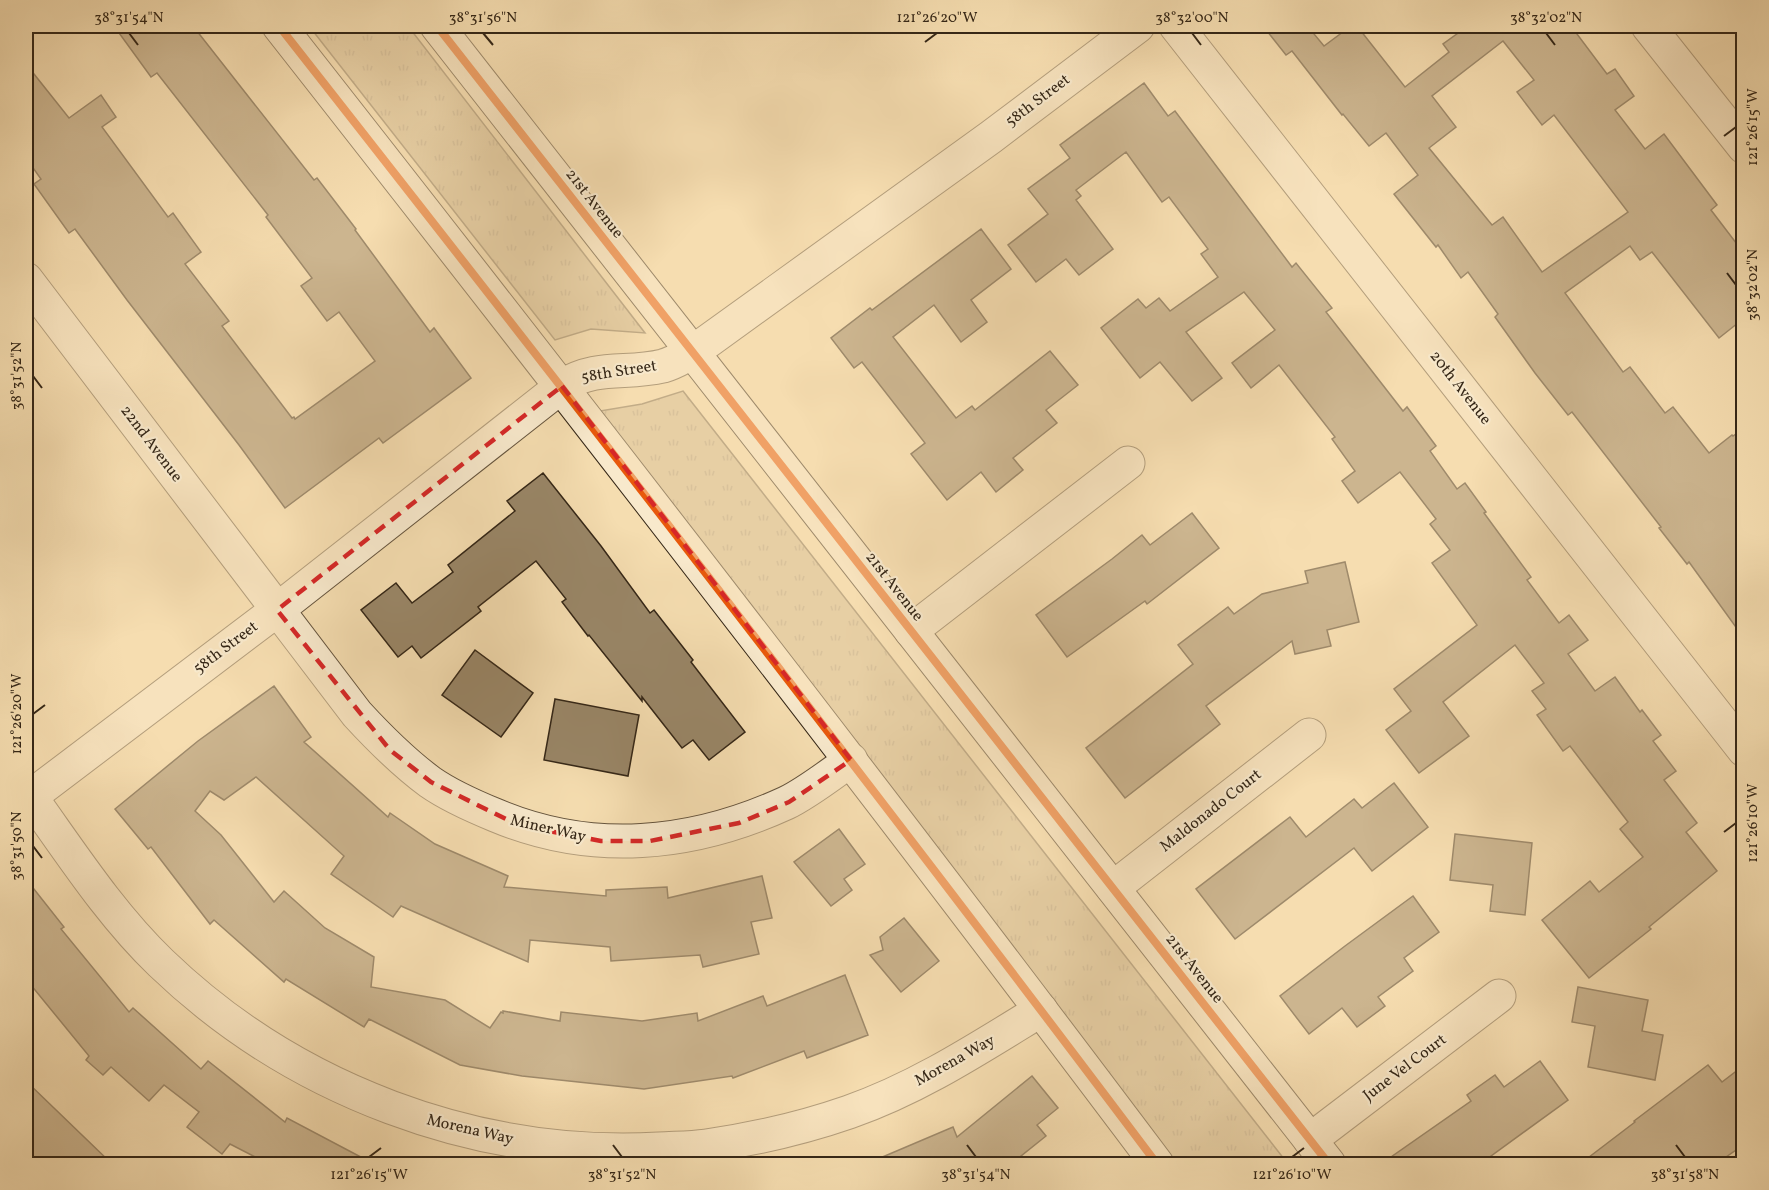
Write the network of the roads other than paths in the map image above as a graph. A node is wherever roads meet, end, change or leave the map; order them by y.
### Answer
1 (279, 26) edge
2 (1138, 26) edge
3 (1176, 26) edge
4 (1648, 26) edge
5 (444, 28) edge
6 (1743, 147) edge
7 (26, 279) edge
8 (693, 352) junction
9 (562, 386) junction
10 (1128, 463) dead end
11 (277, 610) junction
12 (911, 631) junction
13 (1309, 735) dead end
14 (1743, 750) edge
15 (851, 760) junction
16 (28, 798) edge
17 (1113, 888) junction
18 (1499, 996) dead end
19 (1041, 1010) junction
20 (1320, 1152) edge
21 (1157, 1164) edge

1 - 9 street
2 - 8 street, 58th Street
3 - 14 street, 20th Avenue
4 - 6 street
5 - 8 street, 21st Avenue
7 - 11 street, 22nd Avenue
8 - 9 street, 58th Street
8 - 12 street, 21st Avenue
9 - 11 street, 58th Street
9 - 15 street
10 - 12 street, 21st Avenue
11 - 15 street, Miner Way
11 - 16 street, 58th Street
12 - 17 street, 21st Avenue
13 - 17 street, Maldonado Court
15 - 19 street
16 - 19 street, Morena Way
17 - 20 street, 21st Avenue
18 - 20 street, June Vel Court
19 - 21 street

